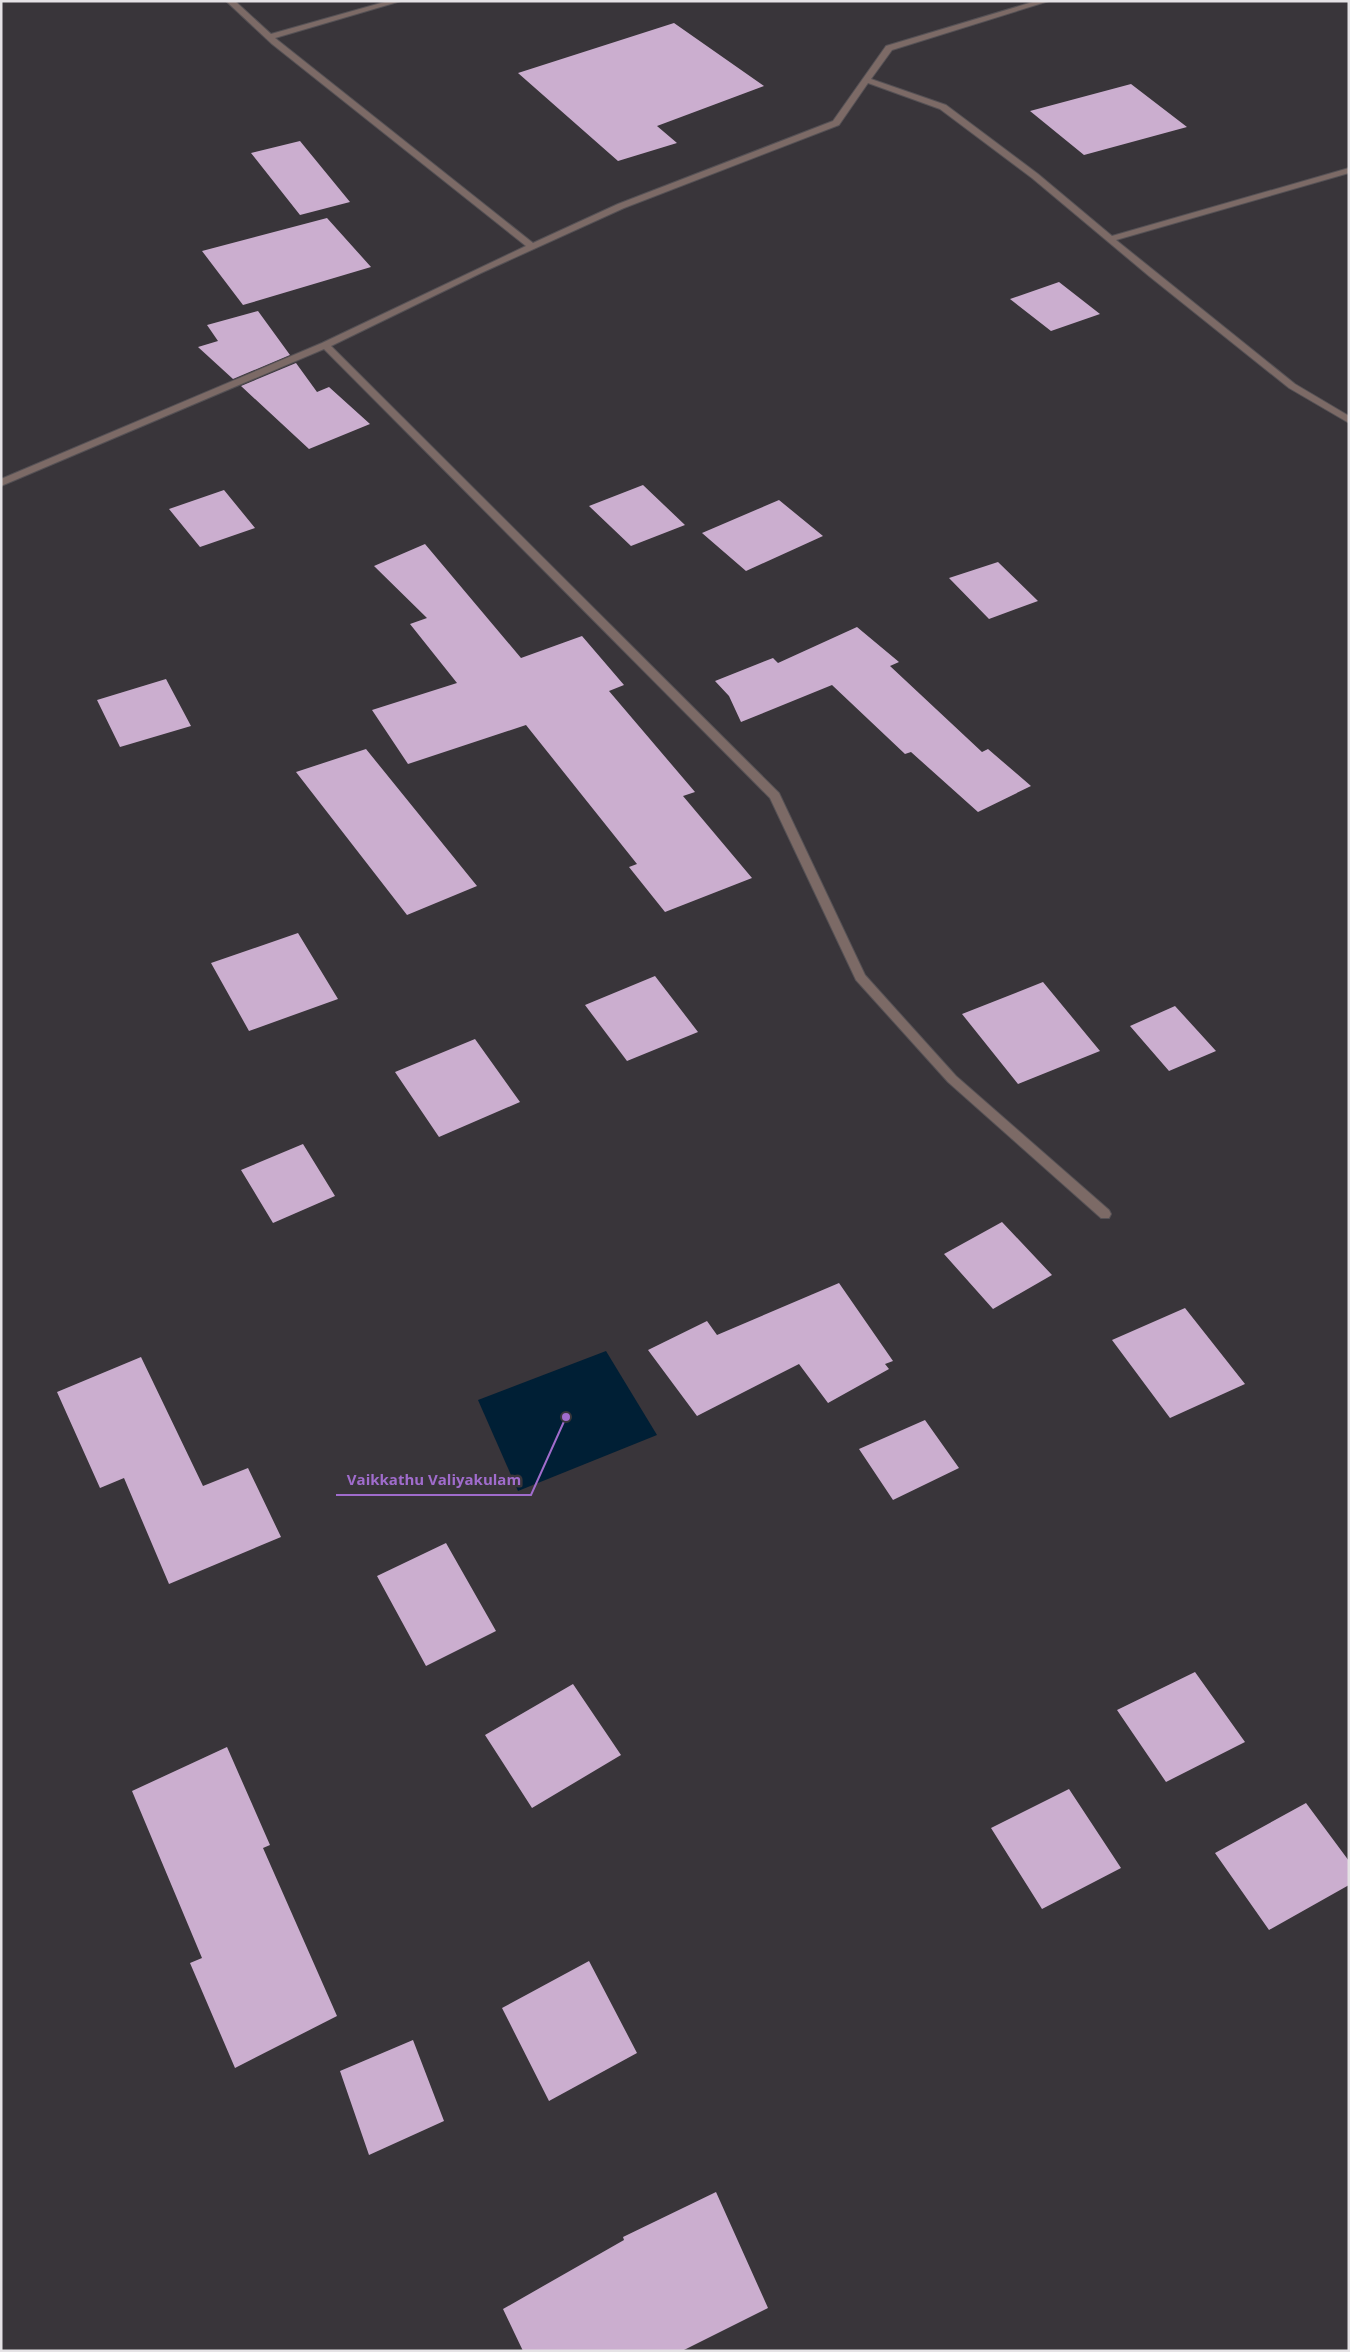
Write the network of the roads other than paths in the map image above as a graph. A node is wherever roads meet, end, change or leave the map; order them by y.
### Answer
1 (230, 1) edge
2 (397, 1) edge
3 (1045, 1) edge
4 (269, 37) junction
5 (867, 80) junction
6 (1349, 170) edge
7 (1110, 239) junction
8 (532, 246) junction
9 (325, 345) junction
10 (1349, 420) edge
11 (1, 484) edge
12 (1105, 1214) dead end

1 - 4 street
2 - 4 street
3 - 5 street
4 - 8 street
5 - 7 street
5 - 8 street
6 - 7 street
7 - 10 street
8 - 9 street
9 - 11 street
9 - 12 street

